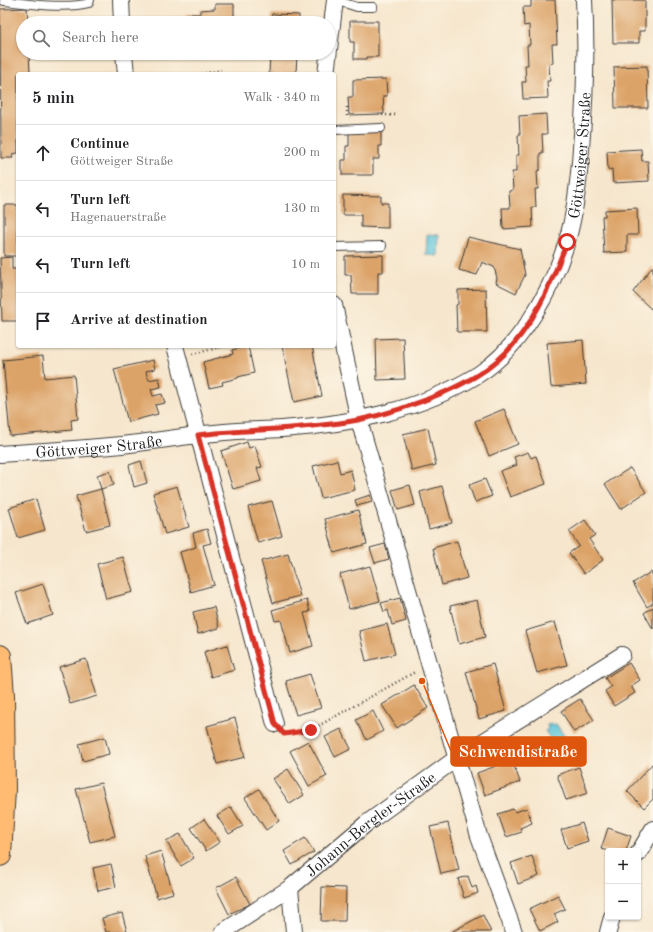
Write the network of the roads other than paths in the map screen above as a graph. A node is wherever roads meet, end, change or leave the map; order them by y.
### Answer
1 (4, 0) edge
2 (90, 0) edge
3 (121, 0) edge
4 (335, 0) edge
5 (584, 0) edge
6 (373, 7) dead end
7 (122, 16) edge
8 (333, 16) edge
9 (125, 60) edge
10 (328, 60) edge
11 (126, 72) edge
12 (326, 72) edge
13 (381, 128) dead end
14 (336, 130) edge
15 (382, 246) dead end
16 (336, 247) edge
17 (336, 314) edge
18 (176, 348) edge
19 (359, 420) junction
20 (198, 435) junction
21 (0, 454) edge
22 (622, 655) dead end
23 (0, 656) edge
24 (275, 724) road end
25 (457, 758) junction
26 (653, 829) edge
27 (641, 849) edge
28 (0, 856) edge
29 (290, 888) junction
30 (611, 920) edge
31 (223, 932) edge
32 (294, 932) edge
33 (514, 932) edge
34 (608, 932) edge

1 - 2 lane
3 - 7 street
4 - 6 lane
4 - 8 street
5 - 19 street, Göttweiger Straße
9 - 11 street
10 - 12 street
13 - 14 lane
15 - 16 lane
17 - 19 street
18 - 20 street
19 - 20 street, Göttweiger Straße
19 - 25 street
20 - 21 street, Göttweiger Straße
20 - 24 street
22 - 25 street, Johann-Bergler-Straße
23 - 28 main road
25 - 29 street, Johann-Bergler-Straße
25 - 33 street
26 - 27 street
29 - 31 street, Johann-Bergler-Straße
29 - 32 street
30 - 34 street

